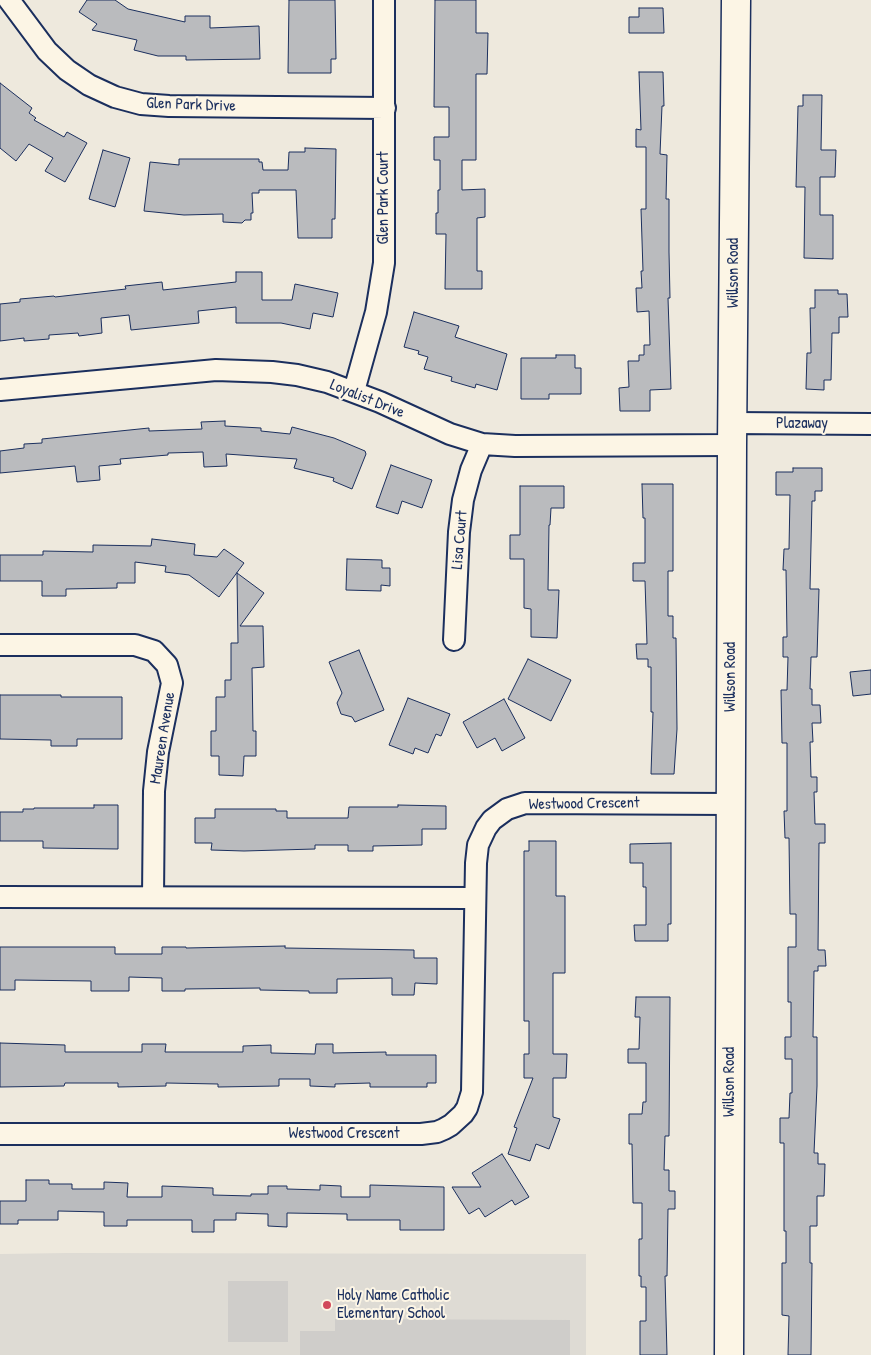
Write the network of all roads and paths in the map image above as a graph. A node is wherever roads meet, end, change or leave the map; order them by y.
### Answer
1 (9, 0) edge
2 (384, 0) edge
3 (736, 0) edge
4 (384, 108) junction
5 (0, 390) edge
6 (354, 391) junction
7 (871, 424) edge
8 (732, 434) junction
9 (482, 444) junction
10 (454, 640) dead end
11 (0, 645) edge
12 (731, 804) junction
13 (0, 897) edge
14 (153, 897) junction
15 (475, 898) junction
16 (0, 1134) edge
17 (729, 1355) edge

1 - 4 street, Glen Park Drive
2 - 4 street, Glen Park Court
3 - 8 street, Willson Road
4 - 6 street, Glen Park Court
5 - 6 street, Loyalist Drive
6 - 9 street, Loyalist Drive
7 - 8 street, Plazaway
8 - 9 street, Loyalist Drive
8 - 12 street, Willson Road
9 - 10 street, Lisa Court
11 - 14 street, Maureen Avenue
12 - 15 street, Westwood Crescent
12 - 17 street, Willson Road
13 - 14 street
14 - 15 street
15 - 16 street, Westwood Crescent

